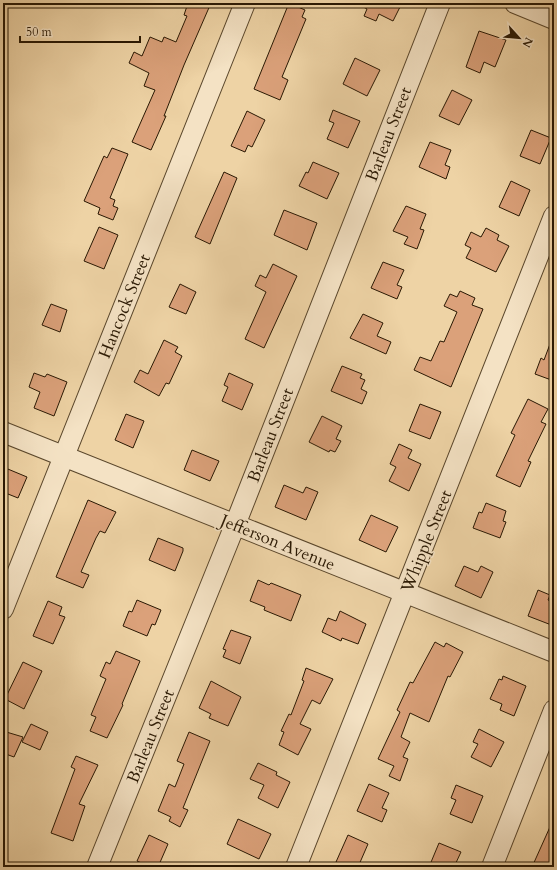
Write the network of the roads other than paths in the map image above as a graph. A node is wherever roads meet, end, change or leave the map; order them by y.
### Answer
1 (245, 3) edge
2 (440, 3) edge
3 (515, 3) edge
4 (554, 19) edge
5 (554, 216) edge
6 (3, 432) edge
7 (64, 456) junction
8 (235, 525) junction
9 (405, 593) junction
10 (3, 610) edge
11 (554, 652) edge
12 (554, 710) edge
13 (97, 867) edge
14 (296, 867) edge
15 (492, 867) edge

1 - 7 street, Hancock Street
2 - 8 street, Barleau Street
3 - 4 street
5 - 9 street, Whipple Street
6 - 7 street, Jefferson Avenue
7 - 8 street, Jefferson Avenue
7 - 10 street, Hancock Street
8 - 9 street, Jefferson Avenue
8 - 13 street, Barleau Street
9 - 11 street, Jefferson Avenue
9 - 14 street, Whipple Street
12 - 15 street

